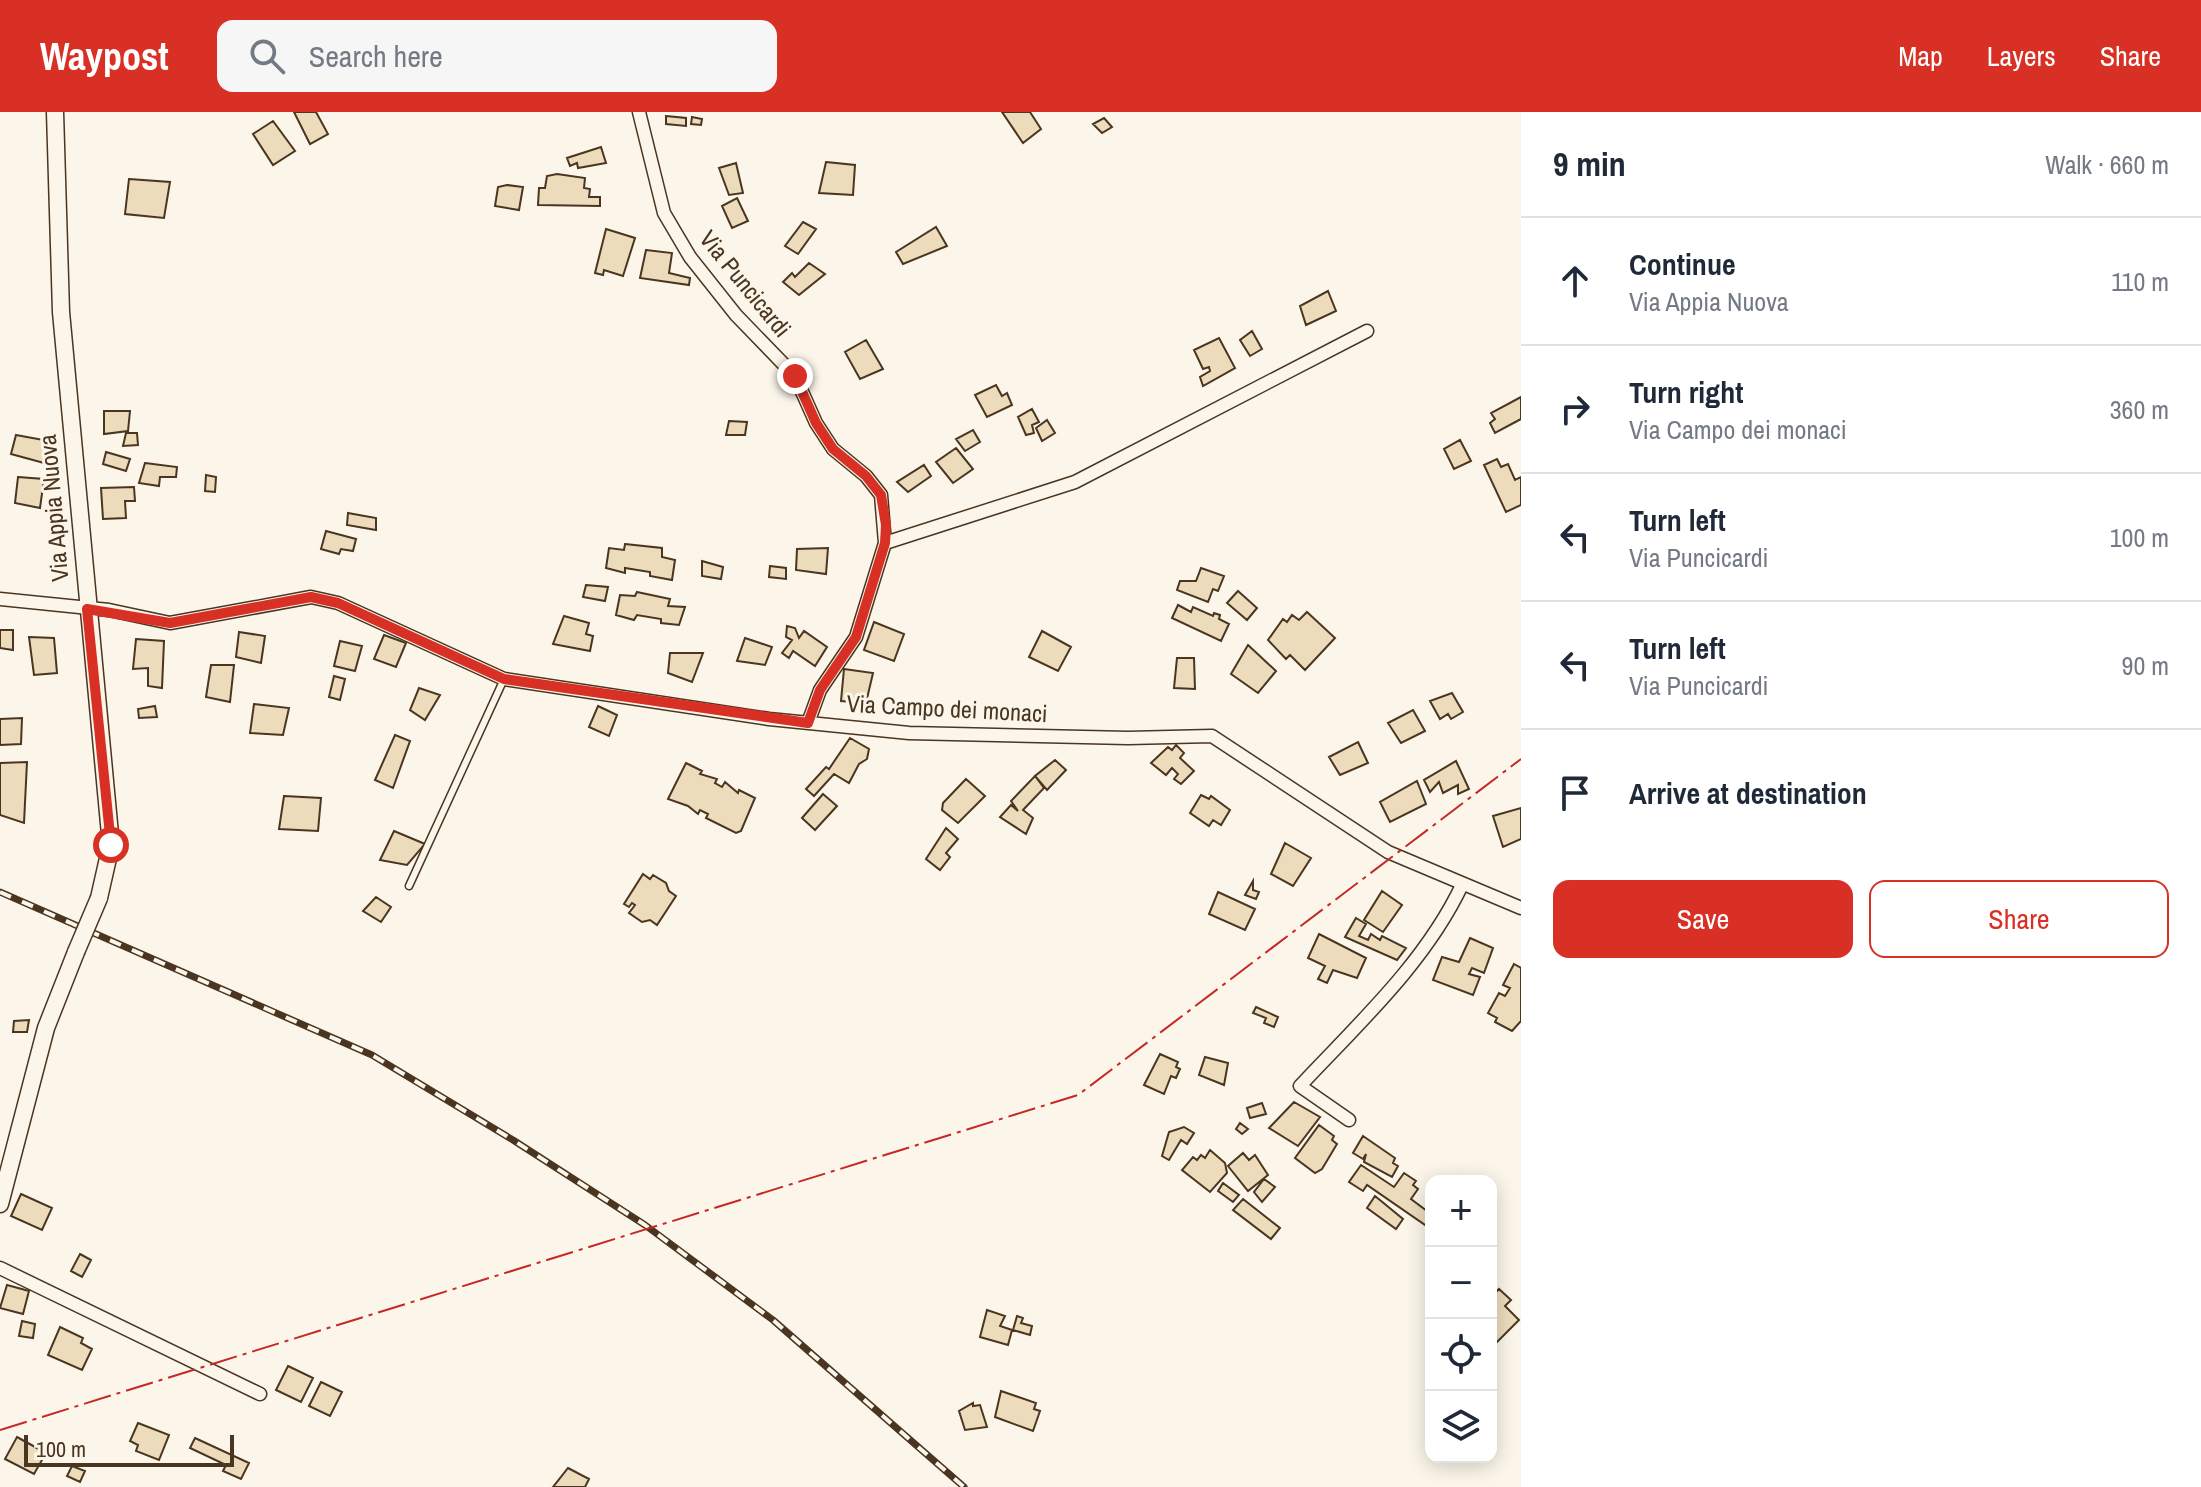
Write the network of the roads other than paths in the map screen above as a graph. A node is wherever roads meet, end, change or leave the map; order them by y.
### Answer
1 (55, 112) edge
2 (639, 112) edge
3 (1367, 331) dead end
4 (885, 543) junction
5 (0, 599) edge
6 (87, 609) junction
7 (504, 679) junction
8 (808, 723) junction
9 (1462, 885) junction
10 (409, 886) dead end
11 (1521, 908) edge
12 (1349, 1120) dead end
13 (0, 1204) edge
14 (0, 1268) edge
15 (260, 1394) dead end

1 - 6 street, Via Appia Nuova
2 - 4 street, Via Puncicardi
3 - 4 street
4 - 8 street, Via Puncicardi
5 - 6 street, Via Campo dei monaci
6 - 7 street, Via Campo dei monaci
6 - 13 street, Via Appia Nuova, bridge
7 - 8 street, Via Campo dei monaci
7 - 10 lane
8 - 9 street, Via Campo dei monaci
9 - 11 street, Via Campo dei monaci
9 - 12 street
14 - 15 street

